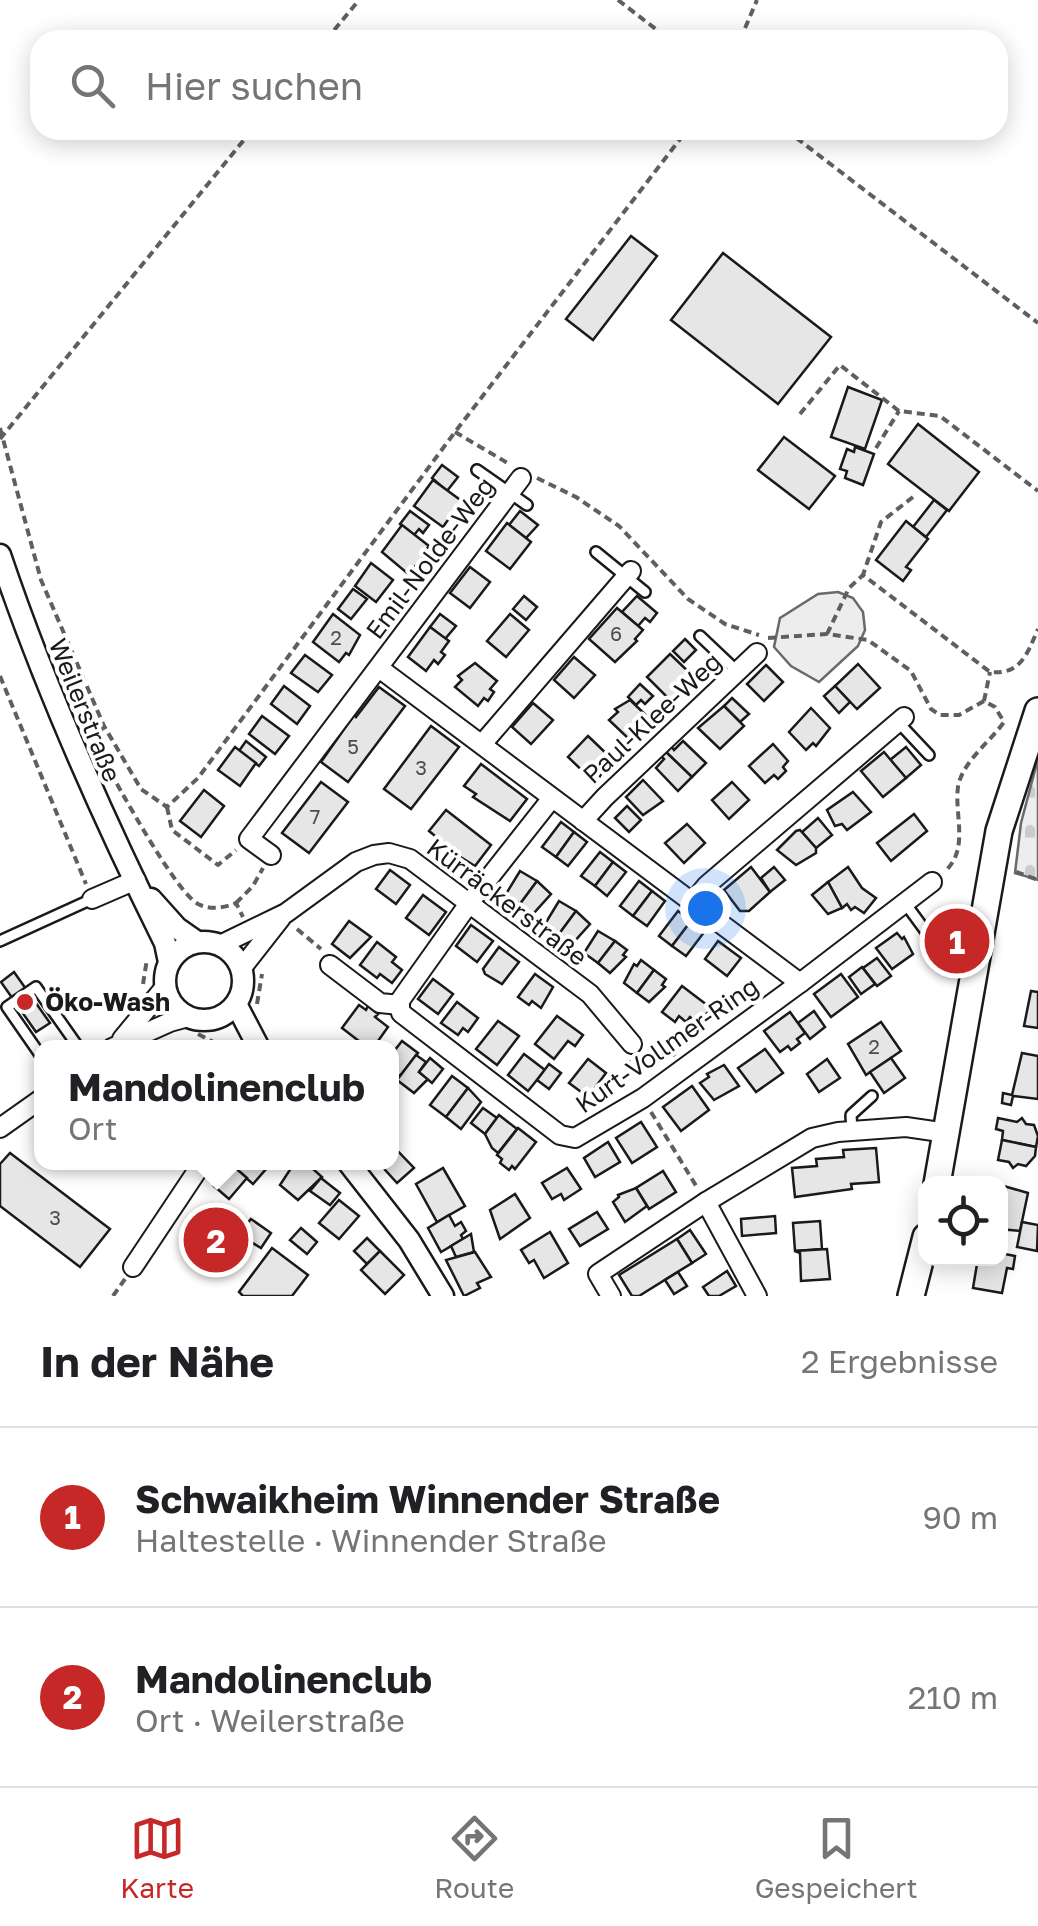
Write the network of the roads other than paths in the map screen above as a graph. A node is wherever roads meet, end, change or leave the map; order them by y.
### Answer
1 (477, 470) dead end
2 (515, 486) junction
3 (528, 504) dead end
4 (596, 552) dead end
5 (0, 555) edge
6 (628, 574) junction
7 (645, 592) dead end
8 (700, 636) dead end
9 (757, 653) dead end
10 (379, 668) junction
11 (738, 672) junction
12 (1038, 711) edge
13 (901, 719) joint
14 (483, 744) junction
15 (929, 756) dead end
16 (552, 798) junction
17 (583, 822) junction
18 (272, 855) road end
19 (136, 880) junction
20 (932, 882) road end
21 (92, 899) joint
22 (470, 902) junction
23 (692, 903) junction
24 (905, 903) junction
25 (256, 937) junction
26 (930, 937) dead end
27 (0, 941) edge
28 (197, 942) junction
29 (220, 945) junction
30 (169, 962) junction
31 (330, 965) road end
32 (241, 969) junction
33 (800, 983) junction
34 (164, 987) junction
35 (400, 1006) junction
36 (240, 1013) junction
37 (188, 1018) junction
38 (214, 1019) junction
39 (73, 1040) edge
40 (120, 1040) edge
41 (131, 1040) edge
42 (242, 1040) edge
43 (255, 1040) edge
44 (632, 1044) road end
45 (34, 1046) edge
46 (872, 1096) dead end
47 (34, 1104) edge
48 (0, 1128) edge
49 (852, 1131) junction
50 (947, 1133) junction
51 (198, 1170) edge
52 (354, 1170) edge
53 (938, 1176) edge
54 (706, 1202) junction
55 (918, 1266) edge
56 (133, 1267) dead end
57 (443, 1296) edge
58 (611, 1296) edge
59 (757, 1296) edge
60 (911, 1296) edge

1 - 2 lane
2 - 3 lane
2 - 10 street, Emil-Nolde-Weg
4 - 6 lane
5 - 19 street, Weilerstraße
6 - 7 lane
6 - 14 street
8 - 11 lane
9 - 11 street, Paul-Klee-Weg
10 - 14 street, Kurt-Vollmer-Ring
10 - 18 street, Emil-Nolde-Weg
11 - 17 street, Paul-Klee-Weg
12 - 50 main road
13 - 15 lane
13 - 23 street
14 - 16 street, Kurt-Vollmer-Ring
16 - 17 street, Kurt-Vollmer-Ring
16 - 22 street
17 - 23 street, Kurt-Vollmer-Ring
19 - 21 street
19 - 28 street, Weilerstraße
19 - 30 street, Weilerstraße
20 - 24 street
21 - 27 lane
22 - 25 street, Kürräckerstraße
22 - 35 street
22 - 44 street, Kürräckerstraße
23 - 33 street, Kurt-Vollmer-Ring
24 - 26 lane
24 - 33 street
25 - 29 street, Kürräckerstraße
25 - 32 street, Kürräckerstraße
28 - 29 street
28 - 30 street
29 - 32 street
30 - 34 street
31 - 35 street, Kurt-Vollmer-Ring
32 - 36 street
33 - 35 street, Kurt-Vollmer-Ring
34 - 37 street
34 - 40 street
36 - 38 street
36 - 43 street
37 - 38 street
37 - 41 street
38 - 42 street
39 - 45 lane
46 - 49 lane
47 - 48 street
49 - 50 street
49 - 54 street
50 - 53 main road
51 - 56 street
52 - 57 street
54 - 58 street
54 - 59 street
55 - 60 main road

